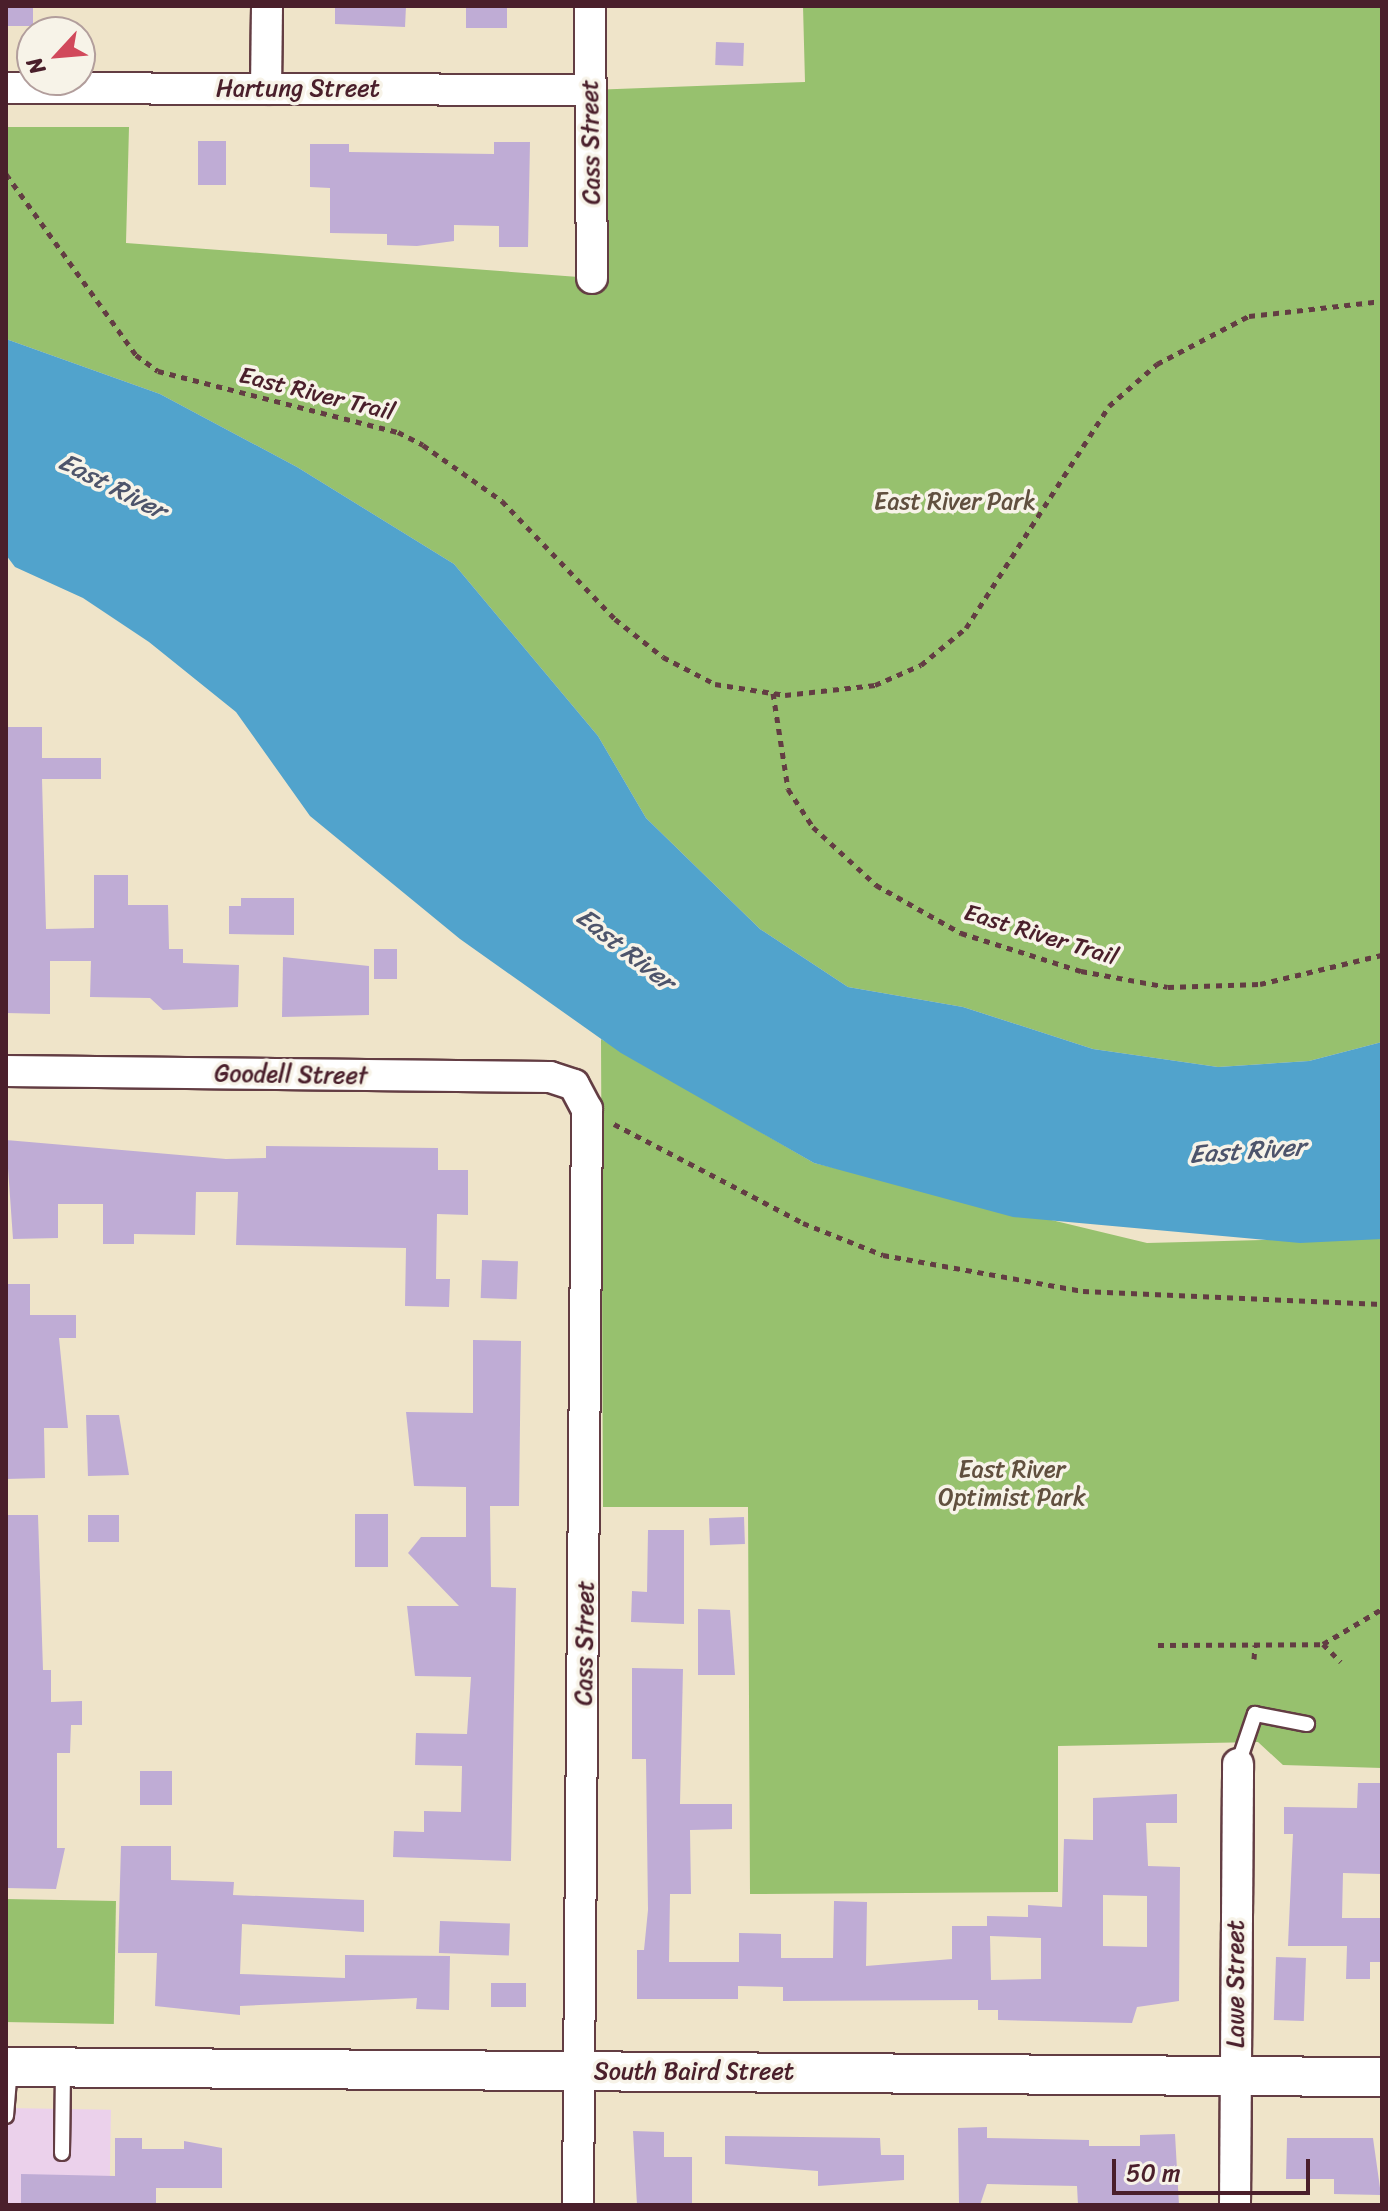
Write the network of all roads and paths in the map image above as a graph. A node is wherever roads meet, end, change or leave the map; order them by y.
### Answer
1 (267, 6) edge
2 (590, 6) edge
3 (6, 88) edge
4 (266, 89) junction
5 (590, 90) junction
6 (6, 174) edge
7 (592, 278) dead end
8 (1382, 301) edge
9 (773, 693) junction
10 (1382, 955) edge
11 (6, 1071) edge
12 (574, 1085) joint
13 (589, 1122) junction
14 (1382, 1304) edge
15 (1382, 1609) edge
16 (1323, 1644) junction
17 (1158, 1645) dead end
18 (1255, 1645) junction
19 (1254, 1659) dead end
20 (1341, 1662) dead end
21 (1307, 1724) dead end
22 (1238, 1764) joint
23 (8, 2067) edge
24 (63, 2067) junction
25 (581, 2071) junction
26 (1235, 2076) junction
27 (1382, 2077) edge
28 (6, 2116) edge
29 (62, 2153) dead end
30 (578, 2205) edge
31 (1235, 2205) edge

1 - 4 street
2 - 5 street, Cass Street
3 - 4 street, Hartung Street
4 - 5 street, Hartung Street
5 - 7 street, Cass Street
6 - 9 path, East River Trail
8 - 9 path, East River Trail
9 - 10 path, East River Trail
11 - 12 street, Goodell Street
12 - 13 street, Cass Street
13 - 14 path
13 - 25 street, Cass Street
15 - 16 path
16 - 18 path
16 - 20 path
17 - 18 path
18 - 19 path
21 - 22 lane
22 - 26 street, Lawe Street
23 - 24 street, South Baird Street
23 - 28 lane
24 - 25 street, South Baird Street
24 - 29 lane
25 - 26 street, South Baird Street
25 - 30 street, Cass Street
26 - 27 street, South Baird Street
26 - 31 street, Lawe Street

